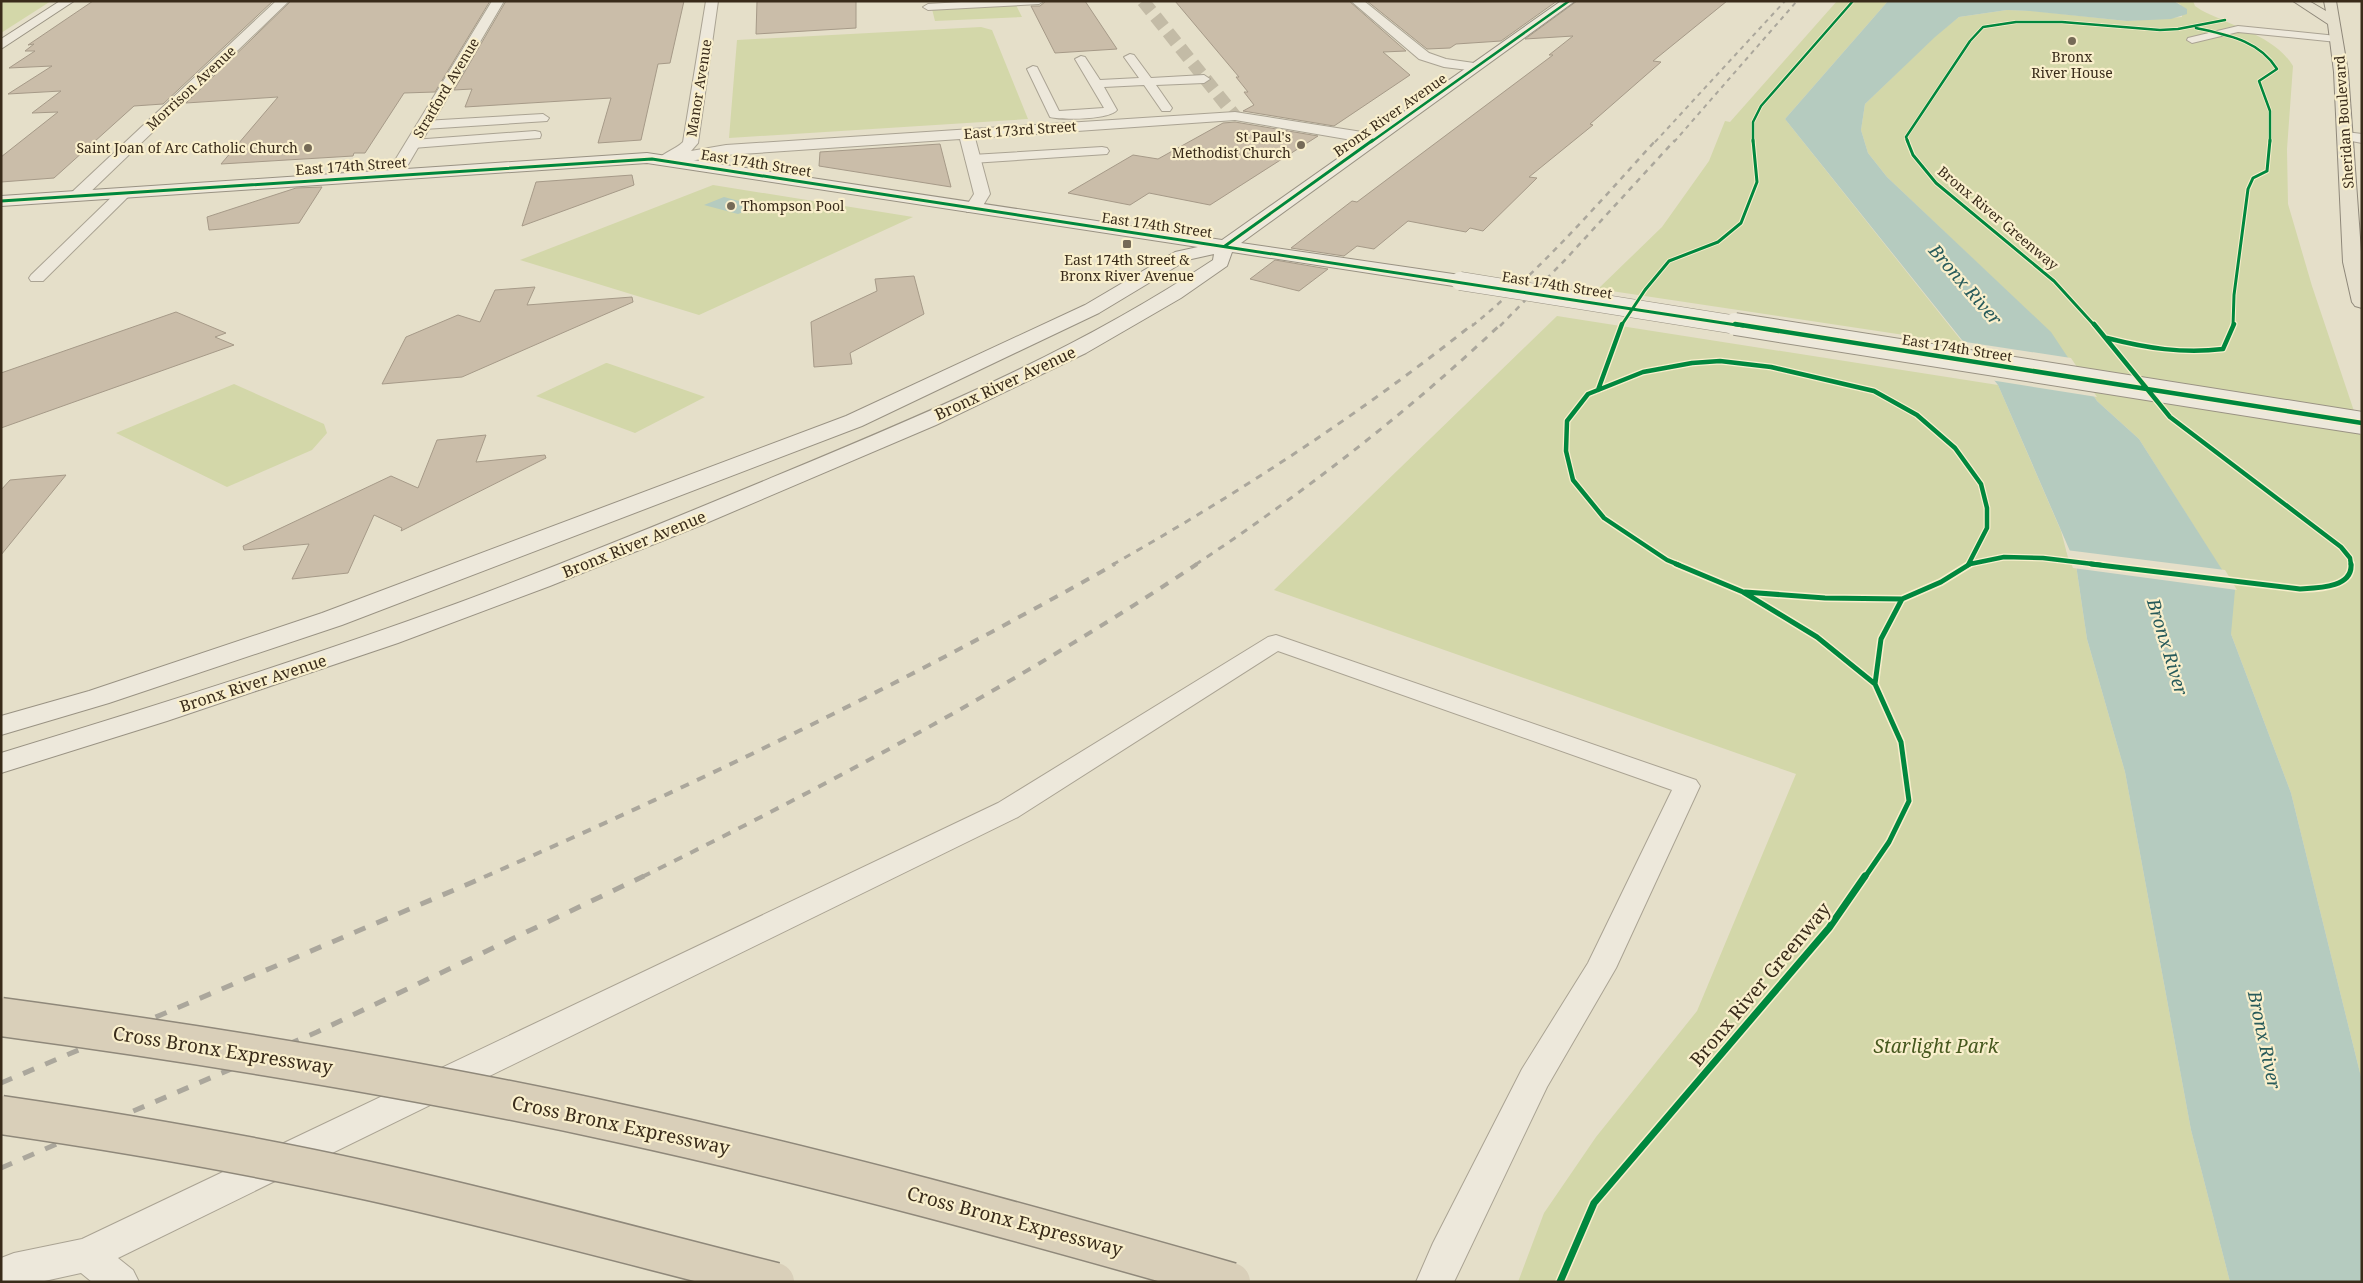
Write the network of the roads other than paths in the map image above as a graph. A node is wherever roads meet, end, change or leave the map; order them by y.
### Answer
1 (68, 1) edge
2 (283, 1) edge
3 (498, 1) edge
4 (712, 1) edge
5 (1039, 1) edge
6 (1357, 1) edge
7 (1568, 1) edge
8 (2299, 1) edge
9 (2330, 1) edge
10 (928, 7) dead end
11 (2335, 24) junction
12 (2337, 39) junction
13 (2192, 40) dead end
14 (1, 45) edge
15 (1130, 57) dead end
16 (1081, 59) dead end
17 (1476, 67) junction
18 (1033, 69) dead end
19 (1204, 79) dead end
20 (1148, 82) junction
21 (1096, 84) junction
22 (1166, 108) dead end
23 (544, 118) dead end
24 (424, 125) junction
25 (966, 134) junction
26 (535, 136) dead end
27 (2354, 137) edge
28 (1375, 139) junction
29 (412, 144) junction
30 (1102, 151) dead end
31 (972, 159) junction
32 (665, 160) junction
33 (394, 175) junction
34 (125, 192) junction
35 (78, 196) junction
36 (1, 200) edge
37 (973, 208) junction
38 (1225, 246) junction
39 (37, 278) dead end
40 (2362, 302) edge
41 (2362, 423) edge
42 (1, 726) edge
43 (1, 763) edge
44 (1, 1017) edge
45 (1, 1115) edge
46 (87, 1255) junction
47 (1, 1275) edge
48 (120, 1282) edge
49 (775, 1282) edge
50 (1231, 1282) edge
51 (1435, 1282) edge

1 - 14 main road
2 - 35 main road, Morrison Avenue
3 - 24 main road, Stratford Avenue
4 - 32 main road, Manor Avenue
5 - 10 lane
6 - 17 main road
7 - 17 main road, Bronx River Avenue
8 - 11 main road
9 - 11 main road, Sheridan Boulevard
11 - 12 main road, Sheridan Boulevard
12 - 13 lane
12 - 27 main road, Sheridan Boulevard
15 - 20 lane
16 - 21 lane
17 - 28 main road, Bronx River Avenue
18 - 21 lane
19 - 20 lane
20 - 21 lane
20 - 22 lane
23 - 24 lane
24 - 29 main road, Stratford Avenue
25 - 28 main road, East 173rd Street
25 - 31 main road
25 - 32 main road, East 173rd Street
26 - 29 lane
27 - 40 main road, Sheridan Boulevard
28 - 38 main road, Bronx River Avenue
29 - 33 main road, Stratford Avenue
30 - 31 lane
31 - 37 main road
32 - 33 main road, East 174th Street
32 - 37 main road, East 174th Street
33 - 34 main road, East 174th Street
34 - 35 main road, East 174th Street
34 - 39 lane
35 - 36 main road, East 174th Street
37 - 38 main road, East 174th Street
38 - 41 main road, East 174th Street, bridge
38 - 42 main road, Bronx River Avenue
38 - 43 main road, Bronx River Avenue
44 - 50 highway, Cross Bronx Expressway, bridge
45 - 49 highway, bridge
46 - 47 lane
46 - 48 lane
46 - 51 lane

